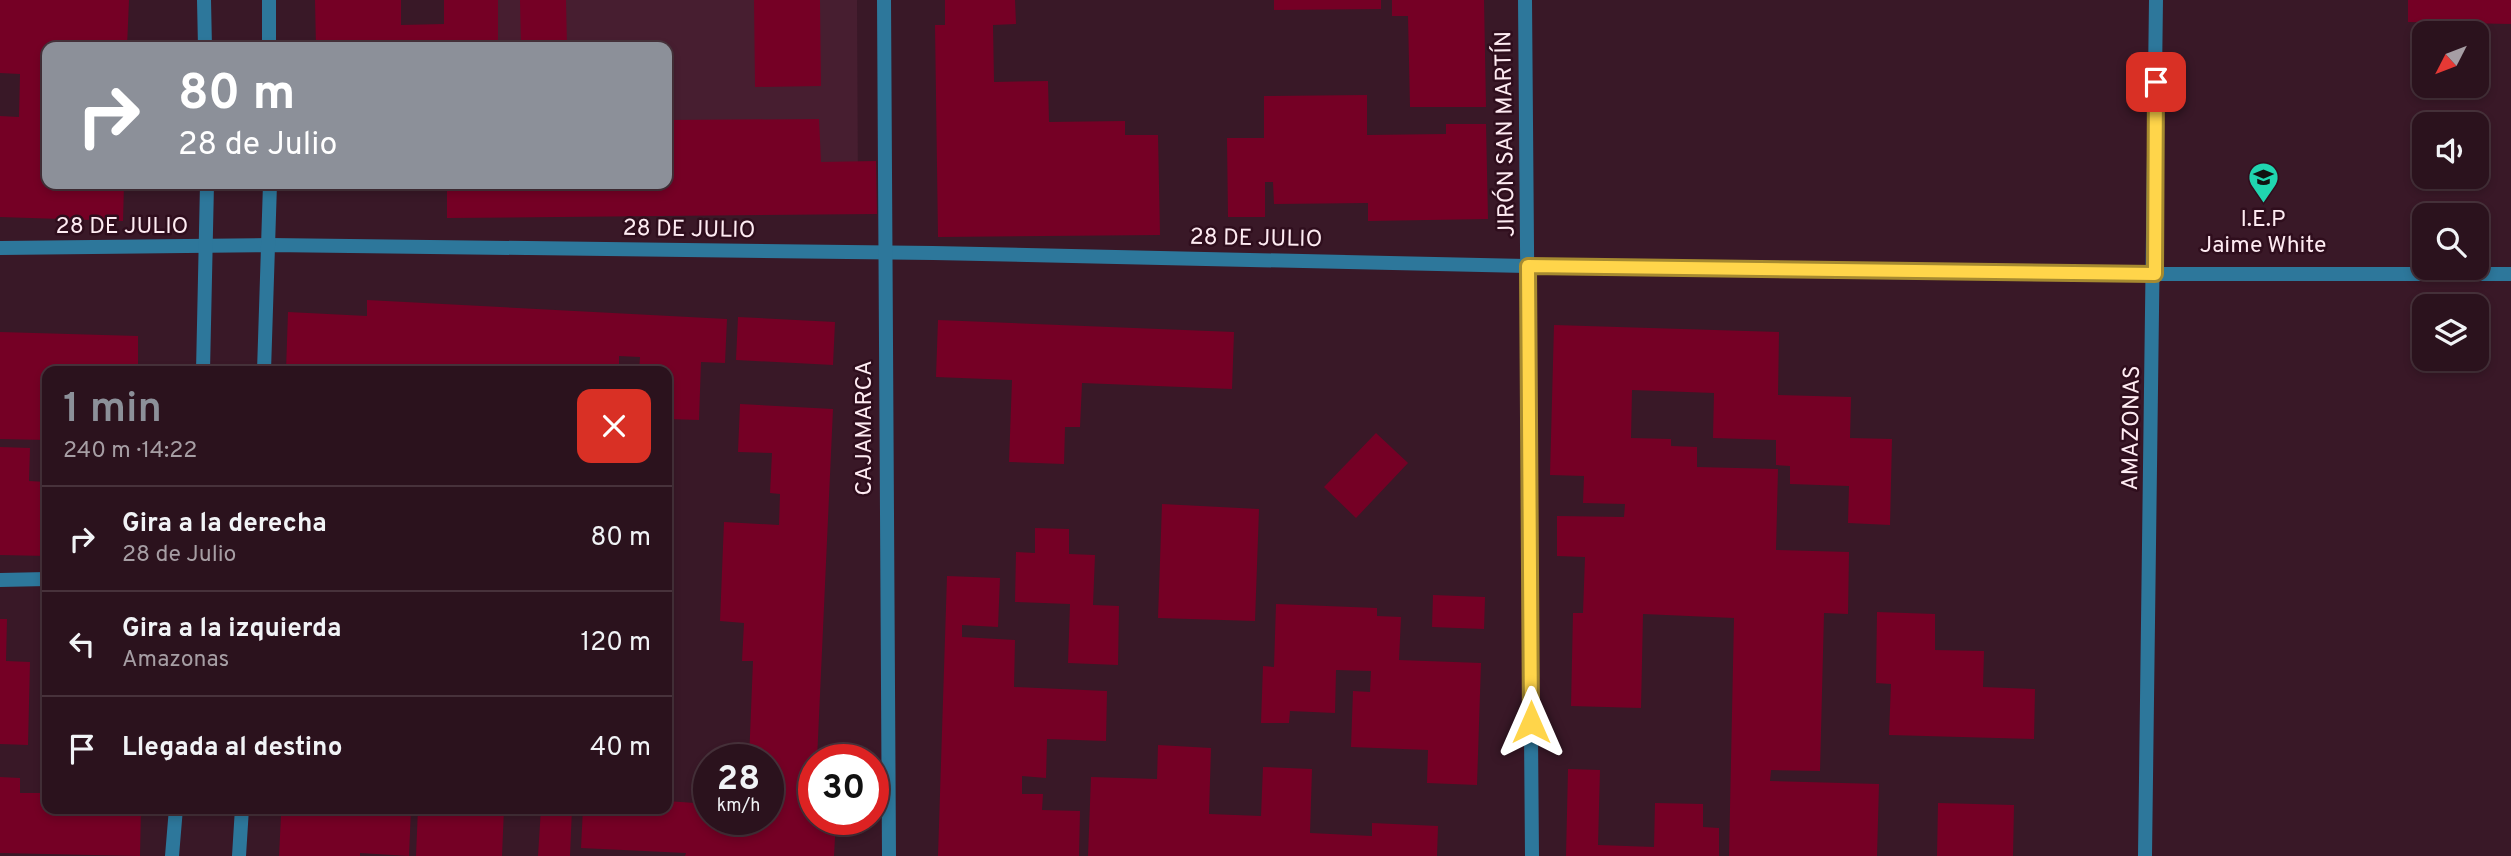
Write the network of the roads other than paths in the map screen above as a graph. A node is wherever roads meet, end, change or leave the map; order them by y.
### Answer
1 (204, 0) edge
2 (269, 0) edge
3 (884, 0) edge
4 (1525, 0) edge
5 (2156, 0) edge
6 (205, 42) edge
7 (269, 42) edge
8 (208, 189) edge
9 (270, 189) edge
10 (270, 245) junction
11 (0, 248) edge
12 (209, 248) junction
13 (885, 253) junction
14 (1528, 266) junction
15 (2155, 274) junction
16 (2511, 274) edge
17 (204, 366) edge
18 (264, 366) edge
19 (42, 579) edge
20 (0, 580) edge
21 (176, 814) edge
22 (242, 814) edge
23 (172, 856) edge
24 (239, 856) edge
25 (889, 856) edge
26 (1532, 856) edge
27 (2145, 856) edge

1 - 6 street
2 - 7 street
3 - 13 street, CAJAMARCA
4 - 14 street, JIRÓN SAN MARTÍN
5 - 15 street, AMAZONAS
8 - 12 street
9 - 10 street
10 - 12 street, 28 DE JULIO
10 - 13 street, 28 DE JULIO
10 - 18 street
11 - 12 street, 28 DE JULIO
12 - 17 street
13 - 14 street, 28 DE JULIO
13 - 25 street, CAJAMARCA
14 - 15 street, 28 DE JULIO
14 - 26 street, JIRÓN SAN MARTÍN
15 - 16 street, 28 DE JULIO
15 - 27 street, AMAZONAS
19 - 20 street
21 - 23 street
22 - 24 street

